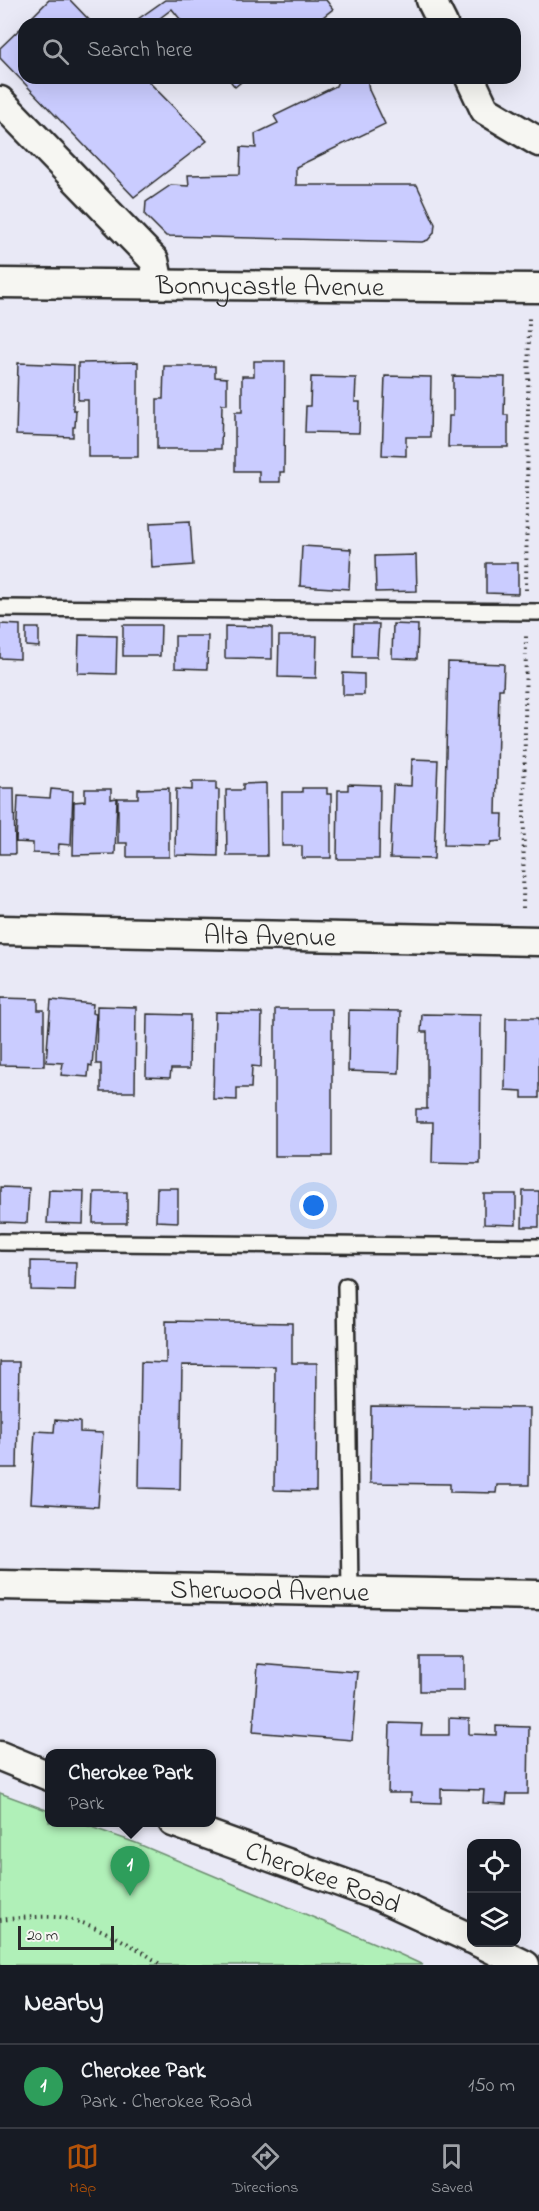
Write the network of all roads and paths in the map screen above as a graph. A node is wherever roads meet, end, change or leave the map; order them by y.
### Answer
1 (431, 0) edge
2 (440, 18) edge
3 (473, 84) edge
4 (0, 101) edge
5 (539, 142) edge
6 (0, 283) edge
7 (159, 284) junction
8 (539, 288) edge
9 (0, 608) edge
10 (539, 612) edge
11 (0, 930) edge
12 (539, 941) edge
13 (0, 1242) edge
14 (539, 1247) edge
15 (346, 1286) dead end
16 (0, 1585) edge
17 (350, 1592) junction
18 (539, 1595) edge
19 (0, 1756) edge
20 (45, 1774) edge
21 (187, 1827) edge
22 (0, 1920) edge
23 (467, 1937) edge
24 (488, 1947) edge
25 (161, 1965) edge
26 (525, 1965) edge

1 - 2 street
3 - 5 street
4 - 7 street
6 - 7 street, Bonnycastle Avenue
7 - 8 street, Bonnycastle Avenue
9 - 10 lane
11 - 12 street, Alta Avenue
13 - 14 lane
15 - 17 lane
16 - 17 street, Sherwood Avenue
17 - 18 street, Sherwood Avenue
19 - 20 street
21 - 23 street, Cherokee Road
22 - 25 path
24 - 26 street

